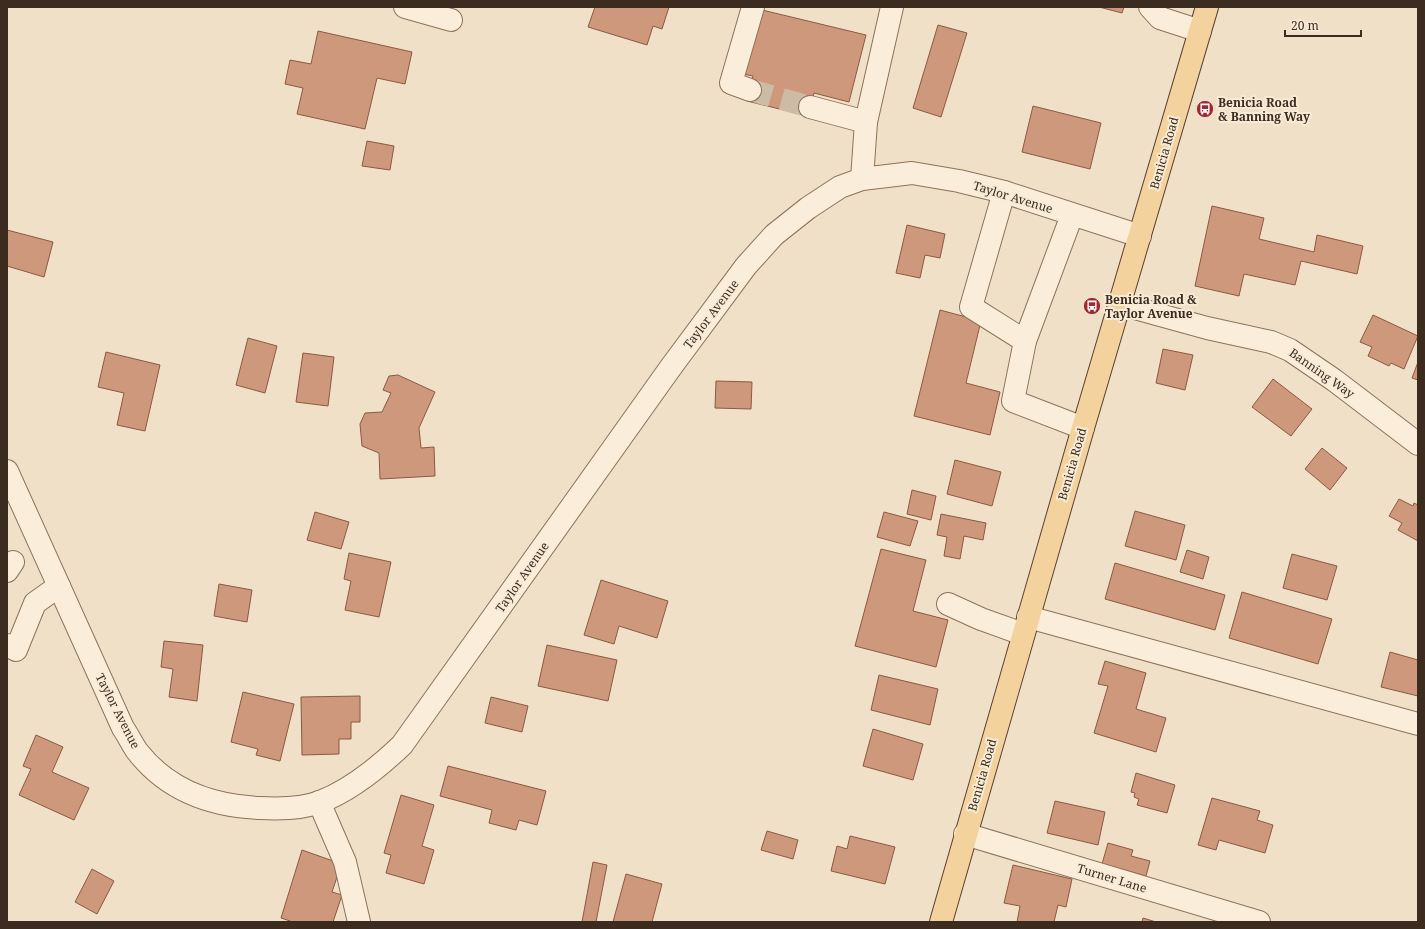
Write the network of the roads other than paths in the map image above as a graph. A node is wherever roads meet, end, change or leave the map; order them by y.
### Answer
1 (405, 7) edge
2 (753, 7) edge
3 (892, 7) edge
4 (1150, 7) edge
5 (1207, 7) edge
6 (451, 20) dead end
7 (1200, 31) junction
8 (750, 90) tunnel mouth
9 (810, 107) tunnel mouth
10 (866, 122) junction
11 (862, 179) junction
12 (1004, 192) junction
13 (1072, 215) junction
14 (1140, 236) junction
15 (1120, 304) junction
16 (1025, 341) junction
17 (1082, 428) junction
18 (1418, 444) edge
19 (7, 471) edge
20 (59, 586) junction
21 (948, 604) dead end
22 (1026, 625) junction
23 (7, 645) edge
24 (1418, 724) edge
25 (319, 802) junction
26 (965, 834) junction
27 (359, 922) edge
28 (941, 922) edge
29 (1259, 922) edge

1 - 6 street
2 - 8 street
3 - 10 street
4 - 7 street
5 - 7 main road, Benicia Road
7 - 14 main road, Benicia Road
9 - 10 street
10 - 11 street
11 - 12 street, Taylor Avenue
11 - 25 street, Taylor Avenue
12 - 13 street, Taylor Avenue
12 - 16 street
13 - 14 street, Taylor Avenue
13 - 16 street
14 - 15 main road, Benicia Road
15 - 17 main road, Benicia Road
15 - 18 street, Banning Way
16 - 17 street
17 - 22 main road, Benicia Road
19 - 20 street, Taylor Avenue
20 - 23 street
20 - 25 street, Taylor Avenue
21 - 22 street
22 - 24 street
22 - 26 main road, Benicia Road
25 - 27 street
26 - 28 main road, Benicia Road
26 - 29 street, Turner Lane

